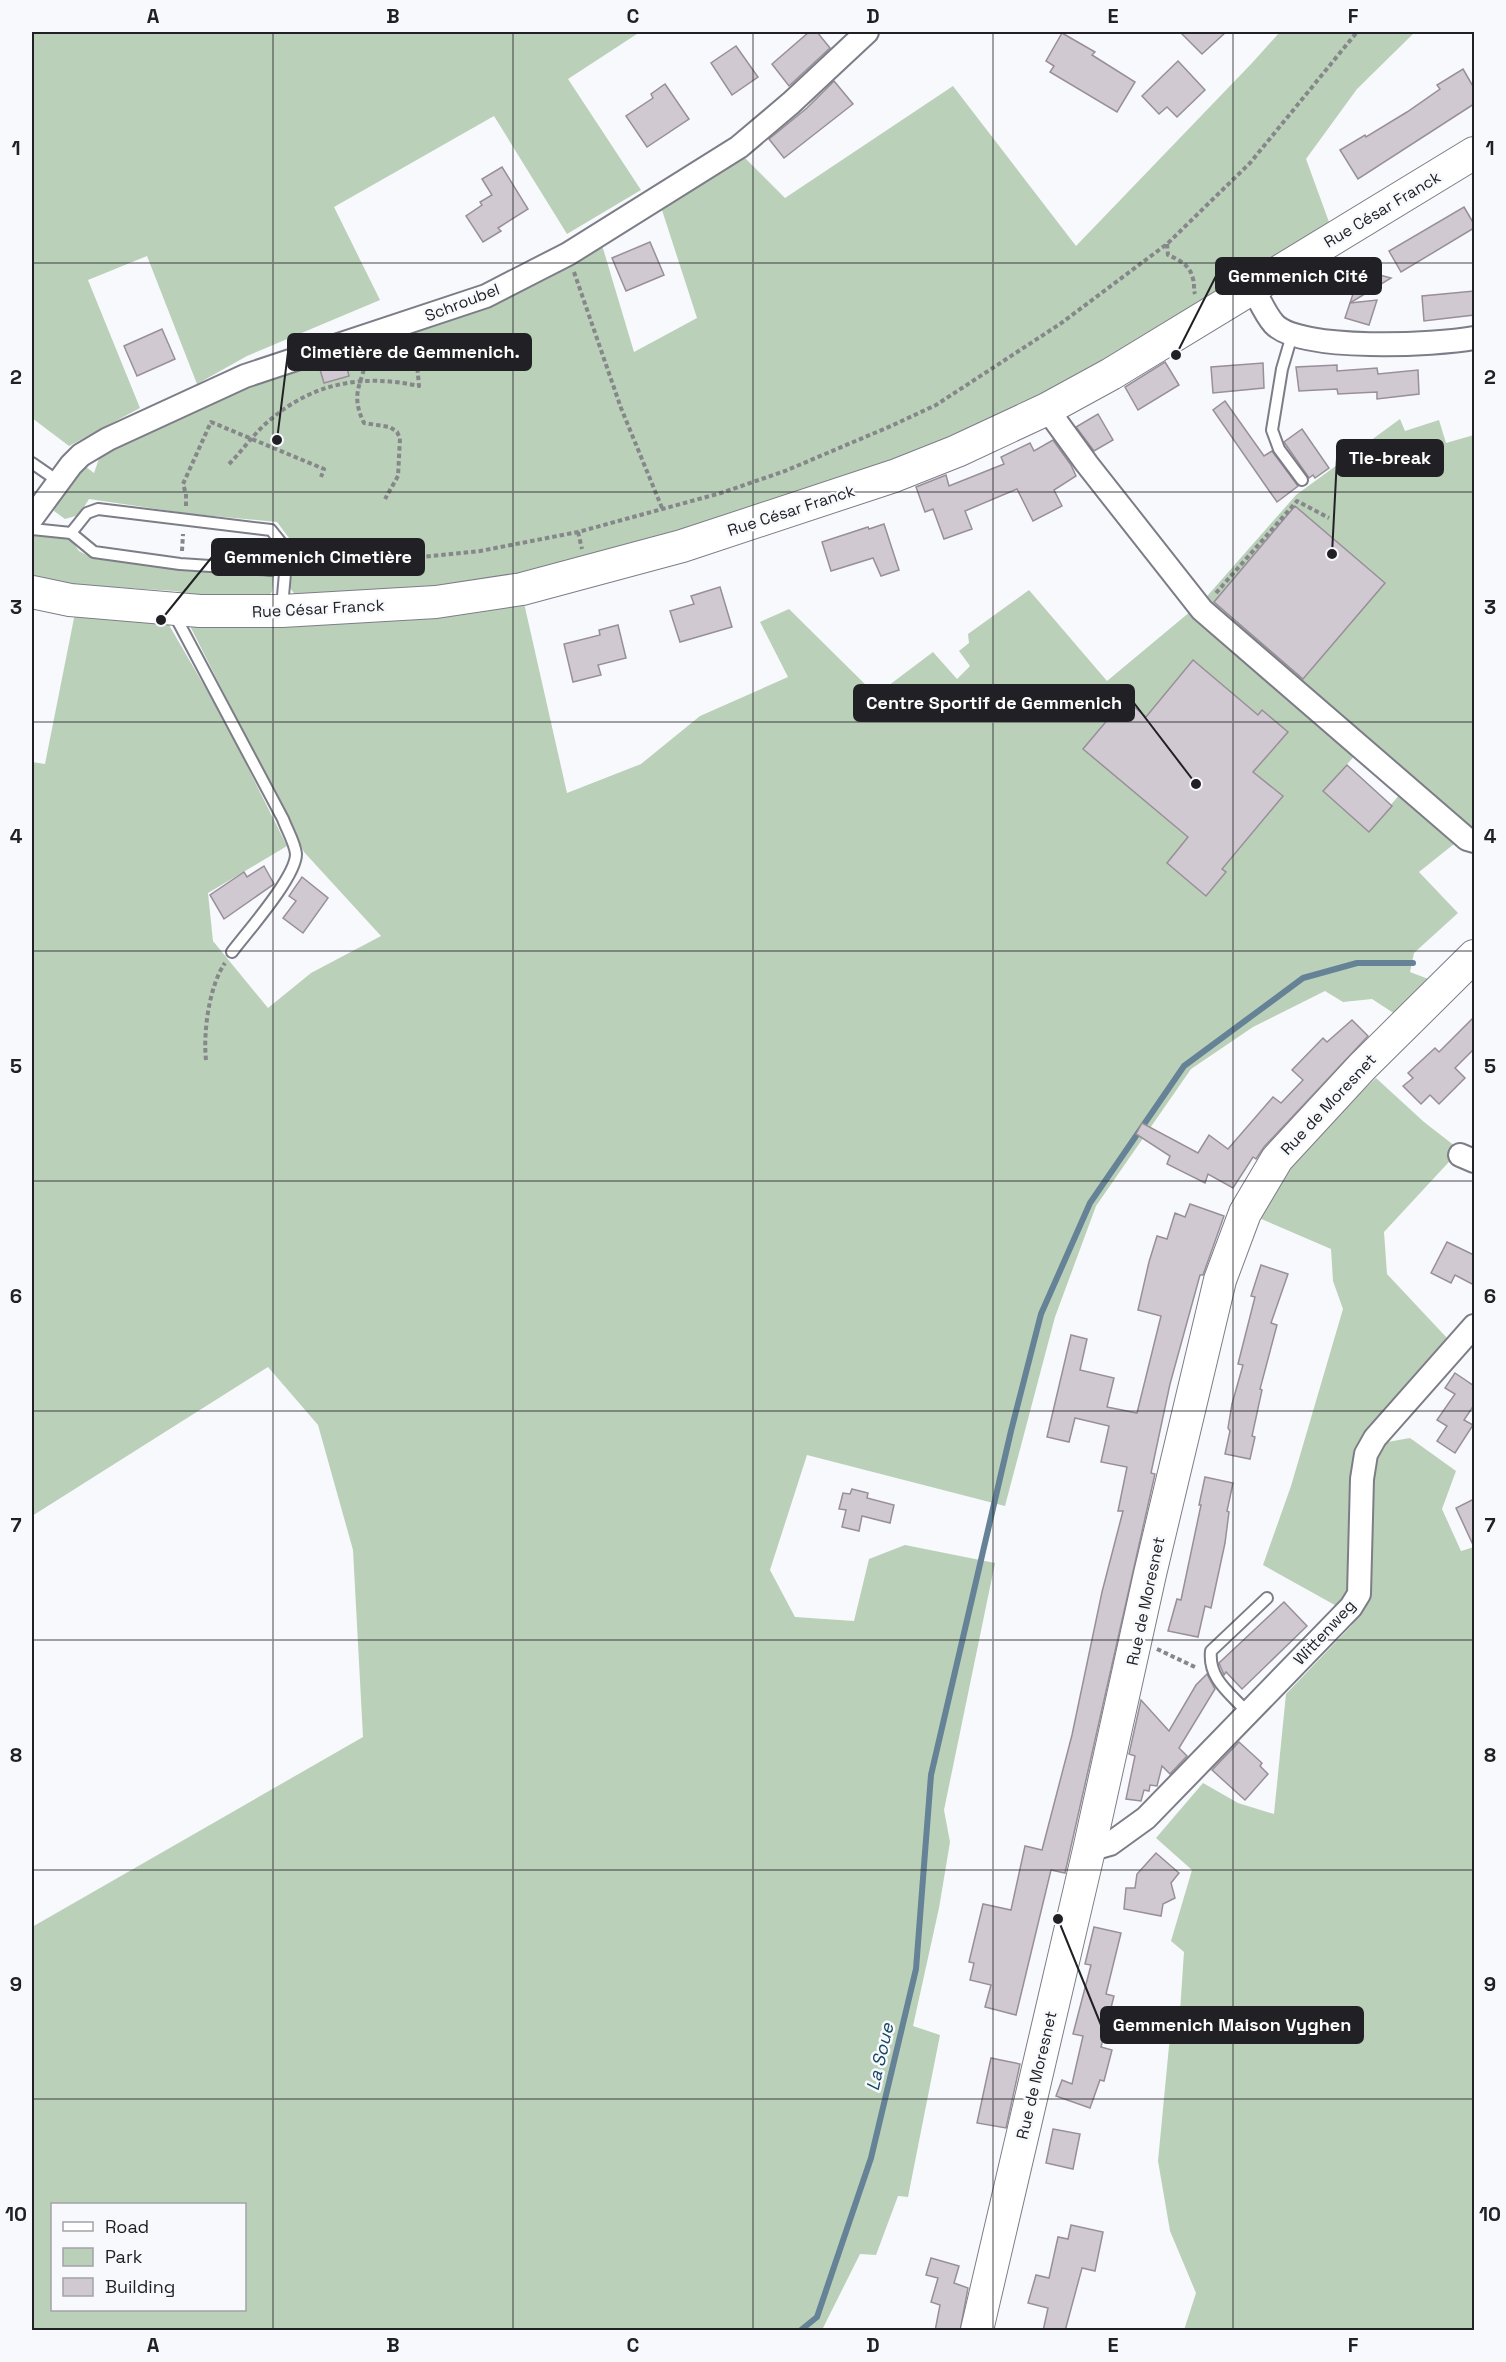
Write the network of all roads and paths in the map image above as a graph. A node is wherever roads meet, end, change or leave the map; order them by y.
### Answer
1 (867, 32) edge
2 (1357, 32) edge
3 (1474, 153) edge
4 (1167, 244) junction
5 (568, 254) junction
6 (1253, 288) junction
7 (1206, 316) junction
8 (370, 334) junction
9 (1292, 335) junction
10 (1474, 338) edge
11 (415, 340) dead end
12 (359, 380) junction
13 (1047, 409) junction
14 (252, 440) junction
15 (32, 463) edge
16 (229, 464) dead end
17 (321, 477) dead end
18 (1302, 480) dead end
19 (58, 481) junction
20 (385, 499) dead end
21 (662, 508) junction
22 (32, 518) edge
23 (1329, 518) dead end
24 (185, 519) junction
25 (32, 529) edge
26 (71, 533) junction
27 (286, 562) junction
28 (180, 564) junction
29 (32, 592) edge
30 (171, 610) junction
31 (1202, 610) junction
32 (282, 611) junction
33 (1474, 841) edge
34 (232, 952) joint
35 (1474, 956) edge
36 (206, 1060) dead end
37 (1474, 1326) edge
38 (1267, 1598) dead end
39 (1137, 1639) junction
40 (1214, 1676) junction
41 (1247, 1712) junction
42 (1089, 1850) junction
43 (976, 2331) edge

1 - 5 street, Schroubel
2 - 4 path
3 - 6 main road, Rue César Franck
4 - 7 path
4 - 21 path
5 - 8 street, Schroubel
5 - 21 path
6 - 7 main road, Rue César Franck
6 - 9 street
7 - 13 main road, Rue César Franck
8 - 12 path
8 - 19 street, Schroubel
9 - 10 street
9 - 18 lane
11 - 12 path
12 - 14 path
12 - 20 path
13 - 31 street
13 - 32 main road, Rue César Franck
14 - 16 path
14 - 17 path
14 - 24 path
15 - 19 lane
19 - 22 street, Schroubel
21 - 27 path
23 - 31 path
24 - 26 lane
24 - 27 lane
24 - 28 path
25 - 26 lane
26 - 28 lane
27 - 28 lane
27 - 32 lane
29 - 30 main road, Rue César Franck
30 - 32 main road, Rue César Franck
30 - 34 lane
31 - 33 street
34 - 36 path
35 - 39 main road, Rue de Moresnet
37 - 41 street, Wittenweg
38 - 40 lane
39 - 40 path
39 - 42 main road, Rue de Moresnet
40 - 41 lane
41 - 42 street, Wittenweg
42 - 43 main road, Rue de Moresnet

